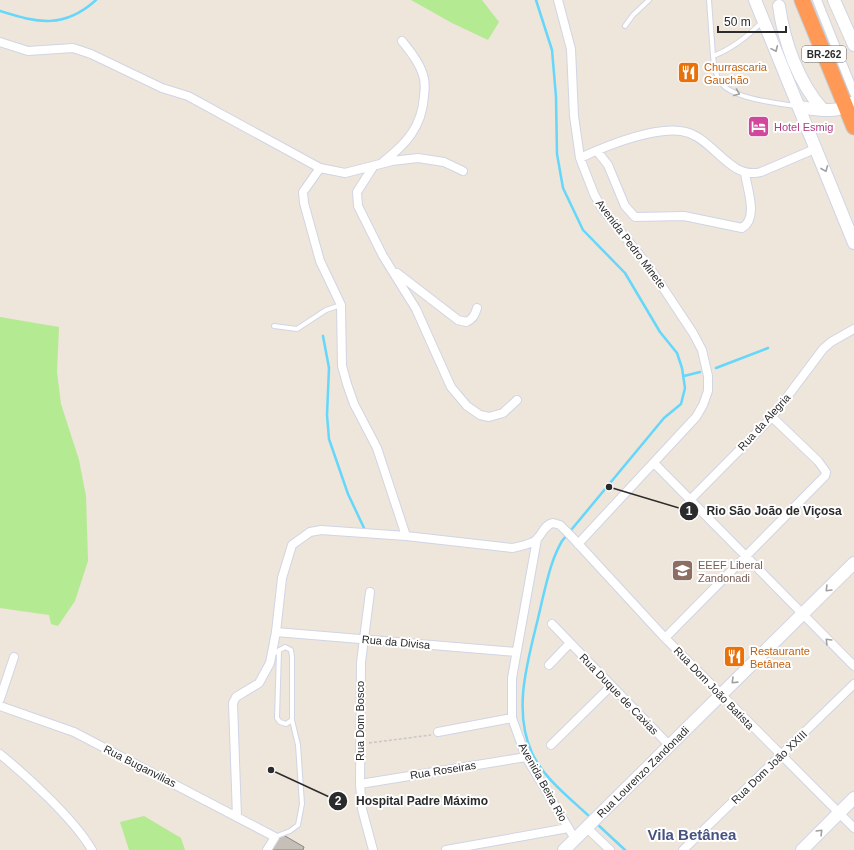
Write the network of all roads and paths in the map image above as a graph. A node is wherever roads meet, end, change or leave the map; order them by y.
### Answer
1 (649, 0) edge
2 (709, 0) edge
3 (755, 0) edge
4 (802, 0) edge
5 (817, 0) edge
6 (834, 0) edge
7 (561, 1) edge
8 (781, 3) edge
9 (763, 21) junction
10 (625, 26) dead end
11 (402, 41) dead end
12 (0, 42) edge
13 (854, 44) edge
14 (712, 56) junction
15 (854, 93) edge
16 (850, 105) edge
17 (800, 107) junction
18 (823, 110) junction
19 (854, 127) edge
20 (817, 148) junction
21 (597, 151) junction
22 (580, 158) junction
23 (376, 166) junction
24 (320, 168) junction
25 (464, 171) dead end
26 (745, 174) junction
27 (854, 243) edge
28 (390, 268) junction
29 (341, 305) junction
30 (476, 308) dead end
31 (274, 326) dead end
32 (854, 329) edge
33 (517, 400) dead end
34 (772, 417) junction
35 (654, 463) junction
36 (690, 500) junction
37 (406, 536) junction
38 (537, 539) junction
39 (578, 544) junction
40 (746, 556) junction
41 (854, 563) edge
42 (370, 592) dead end
43 (803, 615) junction
44 (552, 624) dead end
45 (276, 632) junction
46 (665, 638) junction
47 (364, 639) junction
48 (570, 643) junction
49 (276, 652) junction
50 (516, 652) junction
51 (14, 657) dead end
52 (549, 665) dead end
53 (854, 666) edge
54 (611, 686) junction
55 (853, 687) edge
56 (721, 694) junction
57 (0, 699) edge
58 (0, 706) edge
59 (512, 718) junction
60 (292, 720) junction
61 (435, 733) joint
62 (669, 744) junction
63 (360, 745) junction
64 (551, 745) dead end
65 (0, 754) edge
66 (780, 756) junction
67 (526, 757) junction
68 (360, 784) junction
69 (854, 798) edge
70 (838, 814) junction
71 (237, 817) junction
72 (589, 825) junction
73 (568, 828) junction
74 (854, 828) edge
75 (275, 837) junction
76 (575, 839) junction
77 (92, 850) edge
78 (267, 850) edge
79 (374, 850) edge
80 (446, 850) edge
81 (564, 850) edge
82 (610, 850) edge
83 (683, 850) edge
84 (802, 850) edge

1 - 10 lane
2 - 14 lane
3 - 9 street
4 - 16 highway, BR-262
5 - 15 street
6 - 13 street
7 - 22 street, Avenida Pedro Minete
8 - 9 street
8 - 18 street
9 - 14 lane
9 -> 17 street
11 - 23 street
12 - 24 street
14 -> 17 lane
16 - 18 street
16 - 19 highway, BR-262
17 - 18 street
17 - 20 street
20 - 26 street
20 -> 27 street
21 - 22 street
21 - 26 street
21 - 26 street
22 - 35 street, Avenida Pedro Minete
23 - 24 street
23 - 25 street
23 - 28 street
24 - 29 street
28 - 30 street
28 - 33 street
29 - 31 lane
29 - 37 street
32 - 34 street, Rua da Alegria
34 - 36 street, Rua da Alegria
34 - 40 street
35 - 36 street
35 - 39 street, Avenida Pedro Minete
36 - 40 street
37 - 38 street
37 - 45 street
38 - 39 street, Rua Dom João Batista
38 - 50 street, Avenida Beira Rio
39 - 46 street, Rua Dom João Batista
40 - 43 street
40 - 46 street
41 -> 43 street, Rua Lourenzo Zandonadi
42 - 47 street, Rua Dom Bosco
53 -> 43 street
43 -> 56 street, Rua Lourenzo Zandonadi
44 - 48 street, Rua Duque de Caxias
45 - 47 street, Rua da Divisa
45 - 49 street
46 - 56 street, Rua Dom João Batista
47 - 50 street, Rua da Divisa
47 - 63 street, Rua Dom Bosco
48 - 52 street
48 - 54 street, Rua Duque de Caxias
49 - 60 lane
49 - 60 lane
49 - 71 street
50 - 59 street, Avenida Beira Rio
51 - 57 street
54 - 62 street, Rua Duque de Caxias
54 - 64 street
55 - 66 street, Rua Dom João XXIII
56 - 62 street, Rua Lourenzo Zandonadi
56 - 66 street, Rua Dom João Batista
58 - 71 street, Rua Buganvilias
59 - 61 street
59 - 67 street, Avenida Beira Rio
60 - 75 lane
61 - 63 path
62 - 72 street, Rua Lourenzo Zandonadi
63 - 68 street, Rua Dom Bosco
65 - 77 street
66 - 70 street, Rua Dom João Batista
66 - 83 street, Rua Dom João XXIII
67 - 68 street, Rua Roseiras
67 - 73 street, Avenida Beira Rio
68 - 79 street, Rua Dom Bosco
69 - 70 street
70 - 74 street, Rua Dom João Batista
84 -> 70 street
71 - 75 street, Rua Buganvilias
72 - 76 street, Rua Lourenzo Zandonadi
72 - 82 street
73 - 76 street, Avenida Beira Rio
73 - 80 street
75 - 78 street
76 - 81 street, Rua Lourenzo Zandonadi

